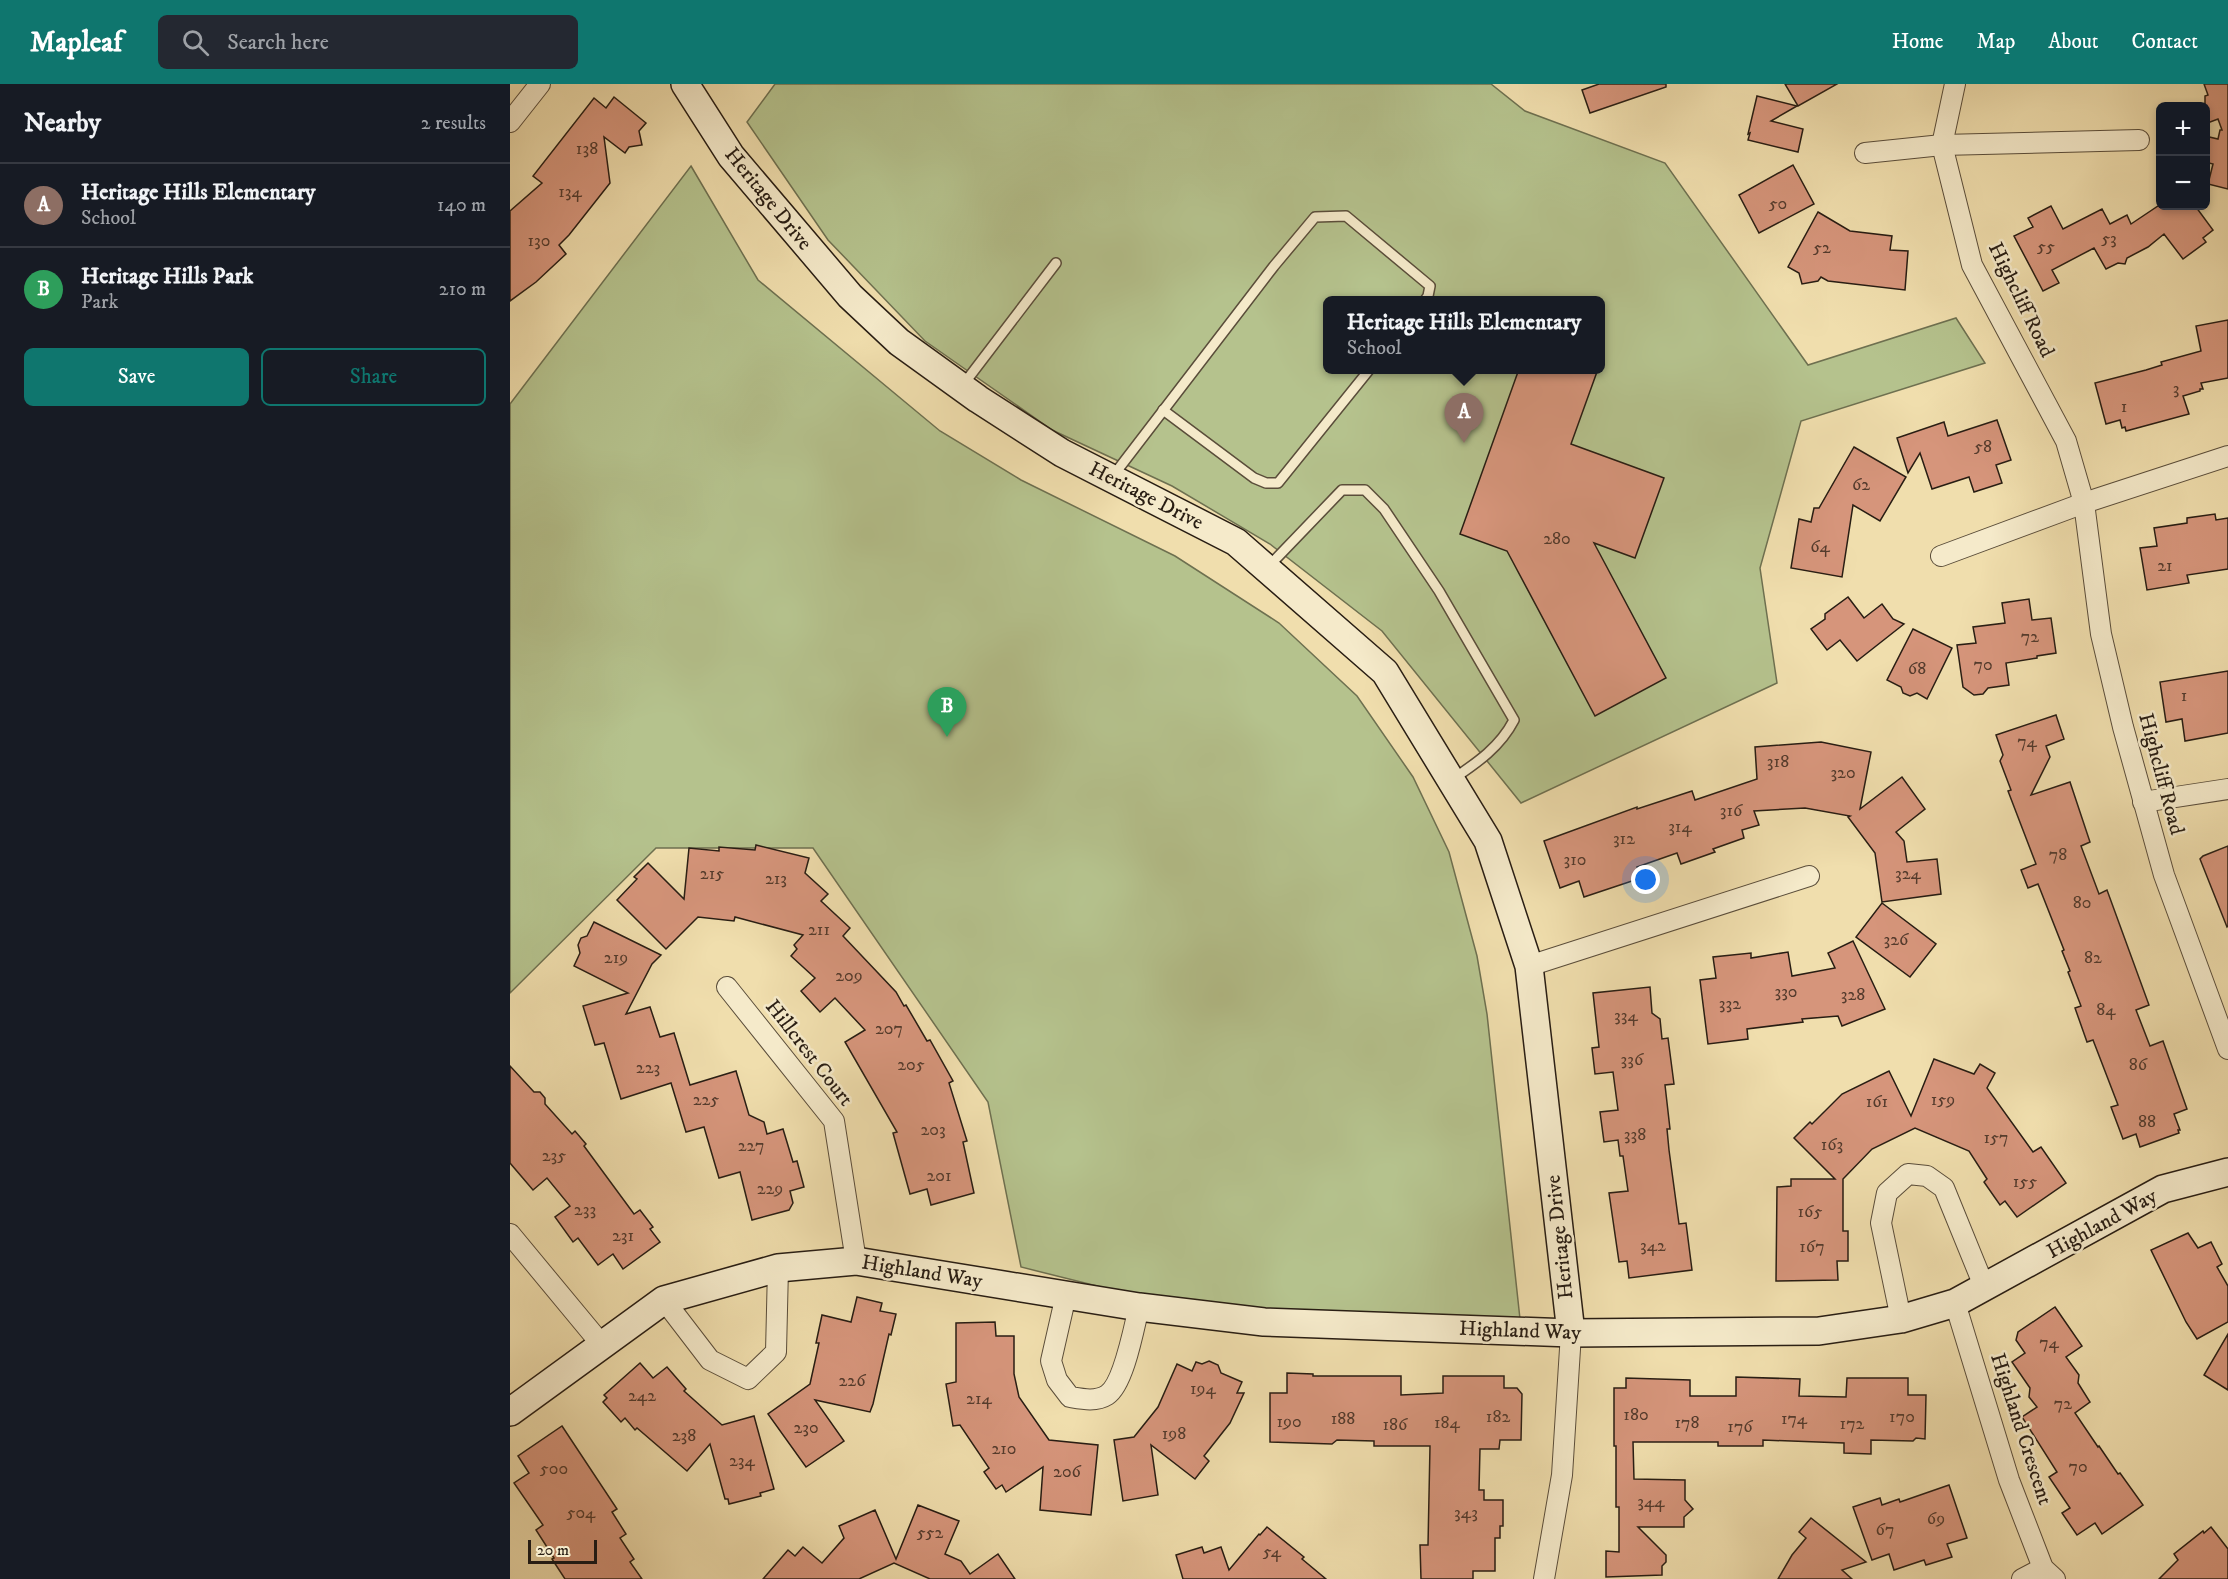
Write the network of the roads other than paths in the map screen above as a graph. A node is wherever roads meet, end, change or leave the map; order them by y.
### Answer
1 (540, 84) edge
2 (685, 84) edge
3 (1955, 84) edge
4 (510, 122) edge
5 (2139, 140) dead end
6 (1942, 145) junction
7 (1865, 153) dead end
8 (1056, 263) dead end
9 (1428, 296) edge
10 (1365, 374) edge
11 (961, 387) junction
12 (1163, 410) junction
13 (2228, 456) edge
14 (1112, 478) junction
15 (2085, 503) junction
16 (1941, 556) dead end
17 (1267, 568) junction
18 (1451, 781) junction
19 (2228, 789) edge
20 (2143, 802) junction
21 (1809, 876) dead end
22 (1529, 966) junction
23 (727, 987) dead end
24 (2228, 1049) edge
25 (2227, 1176) edge
26 (510, 1234) edge
27 (856, 1261) junction
28 (778, 1268) junction
29 (1984, 1286) junction
30 (1066, 1295) junction
31 (664, 1300) junction
32 (1955, 1303) junction
33 (1139, 1307) junction
34 (1900, 1319) junction
35 (1571, 1333) junction
36 (602, 1344) junction
37 (510, 1412) edge
38 (2049, 1574) edge
39 (1544, 1579) edge
40 (2022, 1579) edge

1 - 4 street
2 - 11 street, Heritage Drive
3 - 6 street, Highcliff Road
5 - 6 street
6 - 7 street
6 - 15 street, Highcliff Road
8 - 11 lane
9 - 12 lane
10 - 12 lane
11 - 14 street, Heritage Drive
12 - 14 lane
13 - 15 street
14 - 17 street, Heritage Drive
15 - 16 street
15 - 20 street, Highcliff Road
17 - 18 street, Heritage Drive
17 - 18 lane
18 - 22 street, Heritage Drive
19 - 20 street
20 - 24 street, Highcliff Road
21 - 22 street
22 - 35 street, Heritage Drive
23 - 27 street, Hillcrest Court
25 - 29 street, Highland Way
26 - 36 street
27 - 28 street, Highland Way
27 - 30 street, Highland Way
28 - 31 street, Highland Way
28 - 31 street
29 - 32 street, Highland Way
29 - 34 street
30 - 33 street, Highland Way
30 - 33 street
31 - 36 street, Highland Way
32 - 34 street, Highland Way
32 - 38 street, Highland Crescent
33 - 35 street, Highland Way
34 - 35 street, Highland Way
35 - 39 street, Heritage Drive
36 - 37 street, Highland Way
38 - 40 street, Highland Crescent

